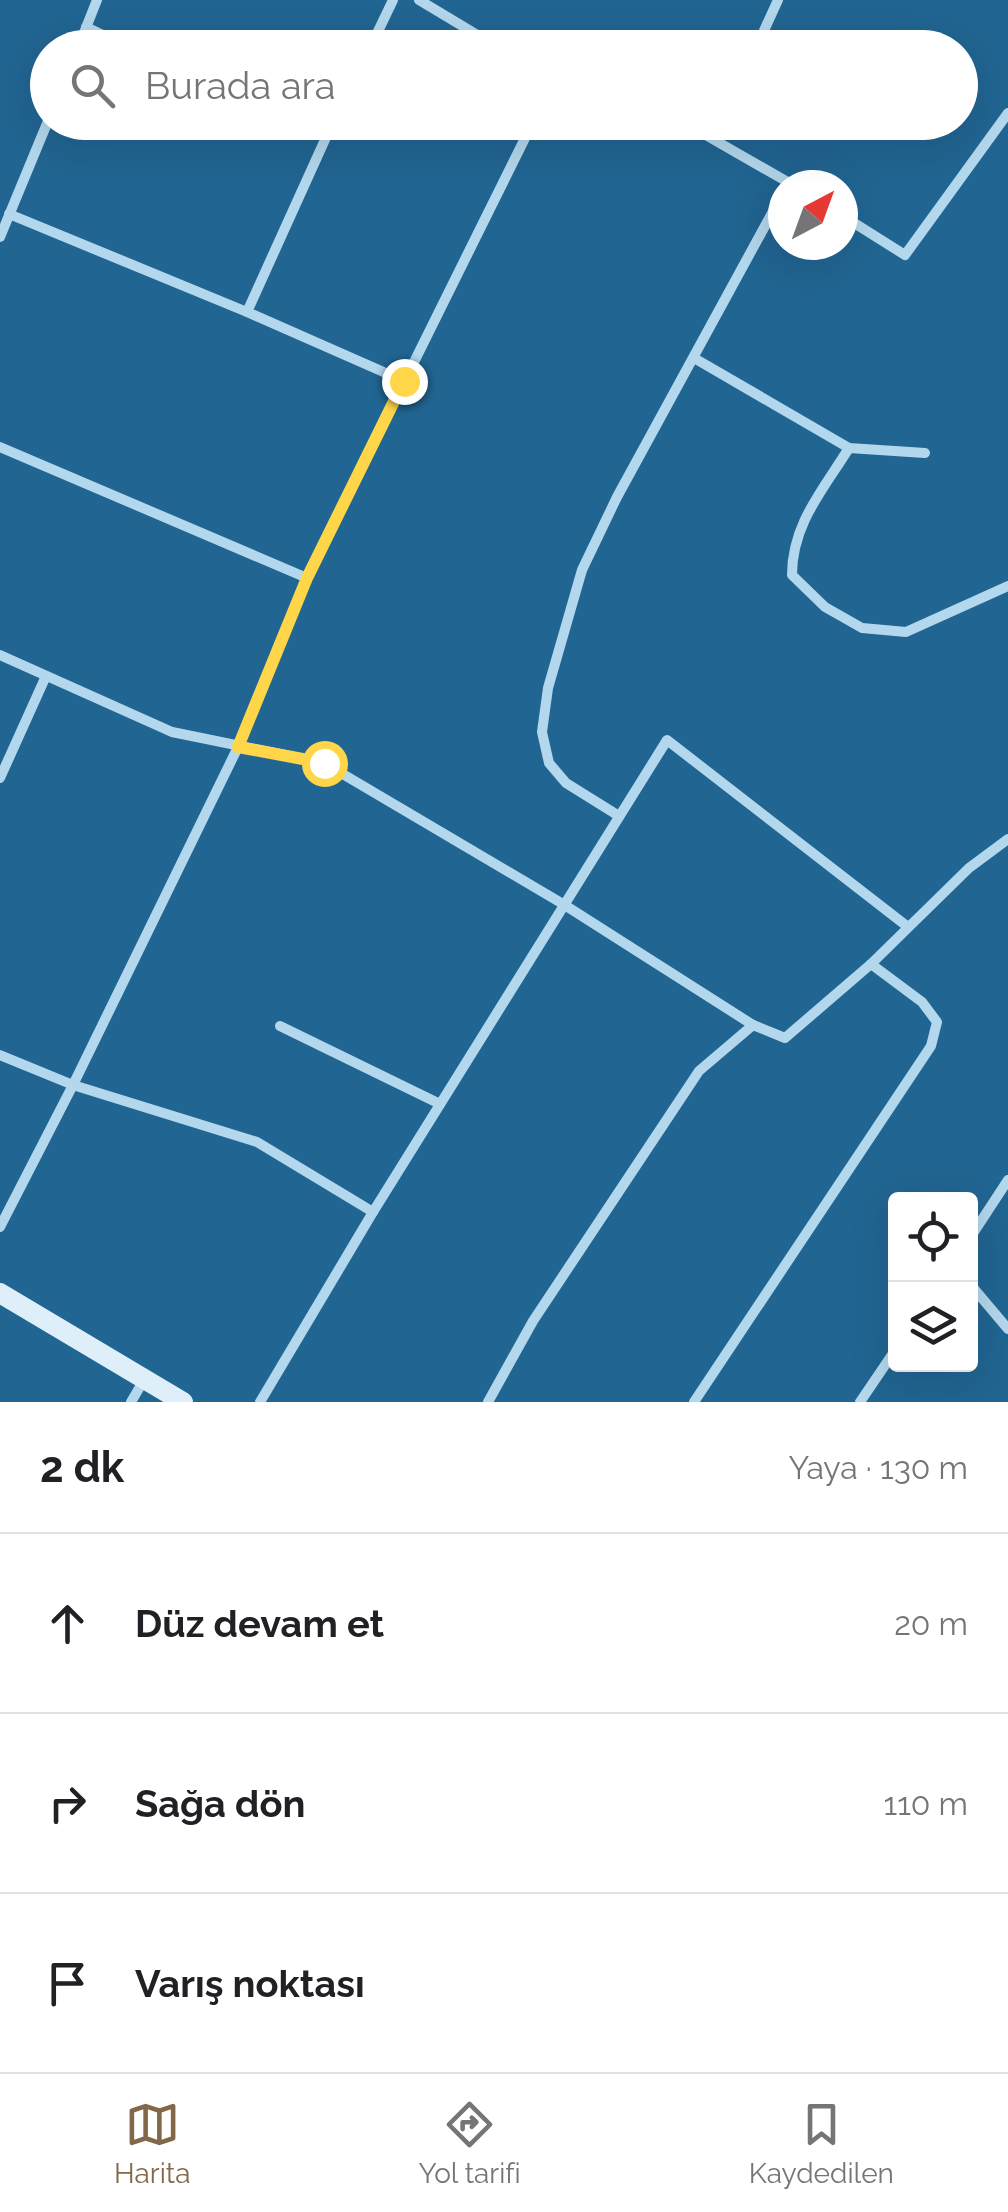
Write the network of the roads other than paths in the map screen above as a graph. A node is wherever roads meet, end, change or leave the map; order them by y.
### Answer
1 (97, 0) edge
2 (393, 0) edge
3 (419, 0) edge
4 (778, 0) edge
5 (86, 27) junction
6 (85, 30) edge
7 (92, 30) edge
8 (379, 30) edge
9 (469, 30) edge
10 (764, 30) edge
11 (1008, 113) edge
12 (40, 140) edge
13 (325, 140) edge
14 (524, 140) edge
15 (714, 140) edge
16 (768, 174) edge
17 (9, 214) junction
18 (768, 223) edge
19 (858, 225) edge
20 (0, 237) edge
21 (247, 312) junction
22 (694, 358) junction
23 (404, 381) junction
24 (0, 447) edge
25 (849, 448) junction
26 (925, 454) dead end
27 (307, 578) junction
28 (1008, 586) edge
29 (0, 655) edge
30 (46, 676) junction
31 (238, 747) junction
32 (0, 778) edge
33 (619, 816) junction
34 (1008, 839) edge
35 (564, 904) junction
36 (908, 928) junction
37 (871, 964) junction
38 (753, 1025) junction
39 (280, 1026) dead end
40 (0, 1055) edge
41 (73, 1085) junction
42 (440, 1104) junction
43 (1008, 1180) edge
44 (373, 1212) junction
45 (978, 1226) edge
46 (0, 1227) edge
47 (0, 1293) edge
48 (978, 1293) edge
49 (1008, 1329) edge
50 (888, 1362) edge
51 (145, 1379) junction
52 (132, 1402) edge
53 (183, 1402) edge
54 (260, 1402) edge
55 (488, 1402) edge
56 (694, 1402) edge
57 (860, 1402) edge

1 - 5 street
2 - 8 street
3 - 9 street
4 - 10 street
5 - 6 street
5 - 7 street
11 - 19 street
12 - 17 street
13 - 21 street
14 - 23 street
15 - 16 street
17 - 20 street
17 - 21 street
18 - 22 street
21 - 23 street
22 - 25 street
22 - 33 street
23 - 27 street
24 - 27 street
25 - 26 street
25 - 28 street
27 - 31 street
29 - 30 street
30 - 31 street
30 - 32 street
31 - 35 street
31 - 41 street
33 - 35 street
33 - 36 street
34 - 36 street
35 - 38 street
35 - 42 street
36 - 37 street
37 - 38 street
37 - 56 street
38 - 55 street
39 - 42 street
40 - 41 street
41 - 44 street
41 - 46 street
42 - 44 street
43 - 45 street
44 - 54 street
47 - 51 street
48 - 49 street
50 - 57 street
51 - 52 street
51 - 53 street

